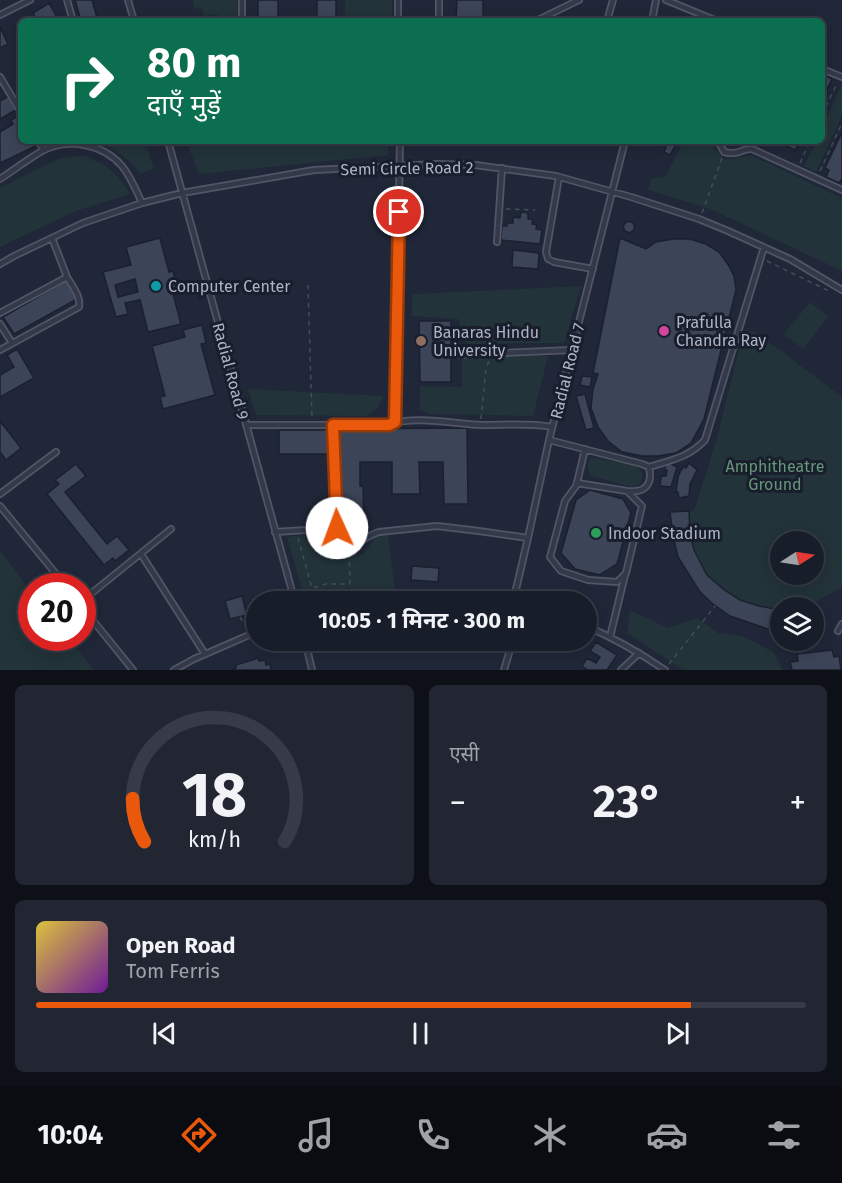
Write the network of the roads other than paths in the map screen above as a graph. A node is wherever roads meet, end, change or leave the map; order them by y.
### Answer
1 (30, 0) edge
2 (67, 0) edge
3 (128, 0) edge
4 (242, 0) edge
5 (398, 0) edge
6 (438, 0) edge
7 (579, 0) edge
8 (613, 0) edge
9 (656, 0) edge
10 (666, 0) edge
11 (0, 15) edge
12 (72, 18) edge
13 (133, 18) edge
14 (242, 18) edge
15 (398, 18) edge
16 (439, 18) edge
17 (542, 18) edge
18 (610, 18) edge
19 (653, 18) edge
20 (704, 18) edge
21 (825, 70) edge
22 (0, 77) edge
23 (841, 77) edge
24 (18, 107) edge
25 (40, 144) edge
26 (60, 144) edge
27 (90, 144) edge
28 (169, 144) edge
29 (400, 144) edge
30 (624, 144) edge
31 (720, 144) edge
32 (44, 150) junction
33 (400, 166) junction
34 (502, 168) junction
35 (559, 177) junction
36 (0, 179) edge
37 (842, 190) edge
38 (611, 191) junction
39 (182, 193) junction
40 (142, 202) junction
41 (52, 238) junction
42 (497, 242) dead end
43 (764, 247) junction
44 (0, 264) edge
45 (593, 269) junction
46 (67, 277) junction
47 (842, 290) edge
48 (0, 313) edge
49 (0, 324) edge
50 (12, 343) junction
51 (0, 350) edge
52 (572, 350) junction
53 (458, 355) dead end
54 (395, 422) junction
55 (246, 425) junction
56 (333, 425) junction
57 (552, 427) junction
58 (549, 440) junction
59 (585, 449) junction
60 (56, 452) dead end
61 (649, 467) junction
62 (577, 483) junction
63 (627, 491) junction
64 (0, 494) edge
65 (0, 506) edge
66 (171, 528) dead end
67 (337, 528) junction
68 (275, 532) junction
69 (528, 538) junction
70 (141, 554) junction
71 (55, 573) edge
72 (626, 573) junction
73 (96, 590) edge
74 (292, 591) edge
75 (516, 591) edge
76 (96, 624) edge
77 (842, 624) edge
78 (597, 631) edge
79 (838, 631) dead end
80 (246, 635) edge
81 (610, 637) junction
82 (308, 651) edge
83 (510, 651) edge
84 (639, 653) junction
85 (205, 654) junction
86 (133, 670) edge
87 (174, 670) edge
88 (312, 670) edge
89 (504, 670) edge
90 (621, 670) edge
91 (664, 670) edge

1 - 11 lane
2 - 12 lane
3 - 13 lane
4 - 14 lane
5 - 15 lane
6 - 16 lane
7 - 17 lane
8 - 18 lane
9 - 19 lane
10 - 20 lane
21 - 23 lane
22 - 24 lane
25 - 32 lane
26 - 32 lane
27 - 40 lane
28 - 39 lane, Radial Road 9
29 - 33 lane
30 - 38 lane, Radial Road 7
31 - 37 lane
32 - 36 lane
33 - 34 lane, Semi Circle Road 2
33 - 39 lane, Semi Circle Road 2
33 - 54 lane
34 - 35 lane, Semi Circle Road 2
34 - 42 lane
35 - 38 lane, Semi Circle Road 2
35 - 45 lane
38 - 43 lane, Semi Circle Road 2
38 - 45 lane, Radial Road 7
39 - 40 lane, Semi Circle Road 2
39 - 55 lane, Radial Road 9
40 - 41 lane, Semi Circle Road 2
41 - 44 lane, Semi Circle Road 2
41 - 46 lane
43 - 47 lane, Semi Circle Road 2
43 - 61 lane
45 - 52 lane, Radial Road 7
46 - 48 lane
46 - 50 lane
49 - 50 lane
50 - 51 lane
52 - 53 lane
52 - 57 lane, Radial Road 7
54 - 56 lane
54 - 57 lane
55 - 56 lane
55 - 68 lane, Radial Road 9
56 - 67 lane
57 - 58 lane, Radial Road 7
58 - 59 lane
58 - 69 lane, Radial Road 7
59 - 61 lane
59 - 62 lane
60 - 64 lane
61 - 63 lane
62 - 63 lane
62 - 72 lane
63 - 72 lane
65 - 71 lane
66 - 70 lane
67 - 68 lane
67 - 69 lane
68 - 74 lane, Radial Road 9
69 - 75 lane, Radial Road 7
70 - 73 lane
70 - 85 lane
72 - 81 lane
76 - 86 lane
77 - 79 lane
78 - 81 lane
80 - 85 lane
81 - 84 lane
82 - 88 lane
83 - 89 lane
84 - 90 lane
84 - 91 lane
85 - 87 lane

